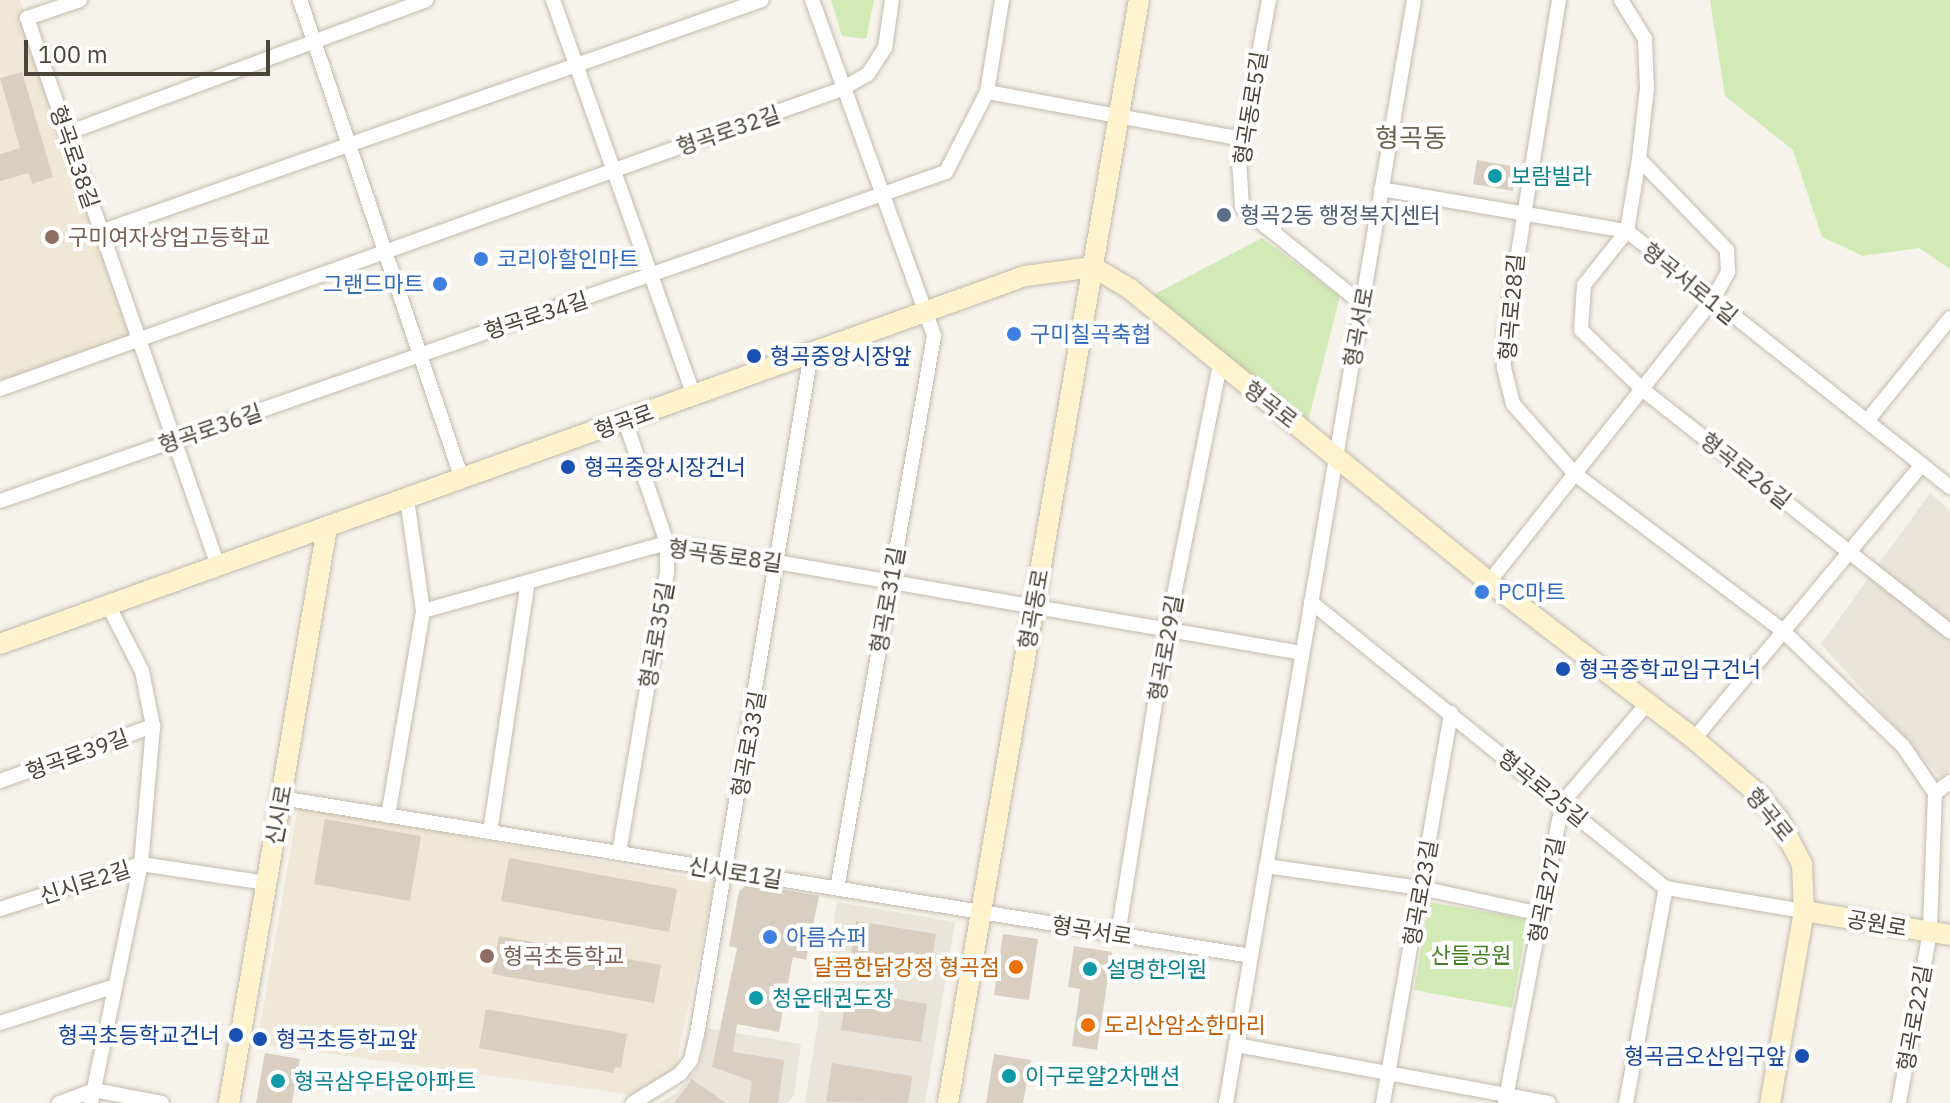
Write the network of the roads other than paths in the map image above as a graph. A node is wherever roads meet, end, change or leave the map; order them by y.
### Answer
1 (80, 0) edge
2 (300, 0) edge
3 (426, 0) edge
4 (553, 0) edge
5 (762, 0) edge
6 (812, 0) edge
7 (892, 0) edge
8 (1002, 0) edge
9 (1139, 0) edge
10 (1269, 0) edge
11 (1414, 0) edge
12 (1559, 0) edge
13 (1621, 0) edge
14 (312, 40) junction
15 (577, 67) junction
16 (842, 89) junction
17 (987, 92) junction
18 (1119, 116) junction
19 (67, 133) junction
20 (1242, 139) junction
21 (349, 141) junction
22 (1639, 159) junction
23 (614, 170) junction
24 (1381, 189) junction
25 (879, 196) junction
26 (1522, 213) junction
27 (1627, 231) junction
28 (100, 232) junction
29 (388, 253) junction
30 (1093, 267) junction
31 (652, 277) junction
32 (1712, 301) junction
33 (1362, 304) junction
34 (928, 312) junction
35 (1950, 318) edge
36 (140, 341) junction
37 (420, 354) junction
38 (811, 354) junction
39 (1220, 364) junction
40 (0, 389) edge
41 (1642, 389) junction
42 (694, 396) junction
43 (625, 421) junction
44 (1867, 421) junction
45 (176, 440) junction
46 (1336, 456) junction
47 (1922, 464) junction
48 (1575, 474) junction
49 (462, 479) junction
50 (1950, 487) edge
51 (407, 498) junction
52 (0, 501) edge
53 (327, 527) junction
54 (667, 543) junction
55 (1850, 551) junction
56 (780, 563) junction
57 (218, 566) junction
58 (528, 582) junction
59 (890, 582) junction
60 (1489, 582) junction
61 (1311, 602) junction
62 (108, 605) junction
63 (1033, 607) junction
64 (423, 611) junction
65 (1167, 630) junction
66 (1783, 631) junction
67 (1950, 631) edge
68 (0, 644) edge
69 (1302, 653) junction
70 (1646, 705) junction
71 (1451, 713) junction
72 (153, 726) junction
73 (1694, 739) junction
74 (0, 781) edge
75 (1950, 782) edge
76 (1935, 793) junction
77 (281, 798) junction
78 (1562, 803) junction
79 (388, 816) junction
80 (490, 832) junction
81 (619, 853) junction
82 (141, 864) junction
83 (1266, 866) junction
84 (725, 871) junction
85 (267, 883) junction
86 (1421, 888) junction
87 (1666, 888) junction
88 (837, 889) junction
89 (0, 909) edge
90 (1804, 911) junction
91 (981, 912) junction
92 (1541, 914) junction
93 (1940, 934) edge
94 (1118, 935) junction
95 (1251, 956) junction
96 (115, 986) junction
97 (0, 1023) edge
98 (1236, 1045) junction
99 (1388, 1072) junction
100 (92, 1096) edge
101 (1506, 1099) edge
102 (59, 1103) edge
103 (162, 1103) edge
104 (229, 1103) edge
105 (633, 1103) edge
106 (948, 1103) edge
107 (1226, 1103) edge
108 (1383, 1103) edge
109 (1549, 1103) edge
110 (1626, 1103) edge
111 (1770, 1103) edge
112 (1899, 1103) edge

1 - 19 street, 형곡로38길
2 - 14 street
3 - 14 street
4 - 15 street
5 - 15 street
6 - 16 street
7 - 16 street, 형곡로32길
8 - 17 street
9 - 18 street, 형곡동로
10 - 20 street, 형곡동로5길
11 - 24 street, 형곡서로
12 - 26 street
13 - 22 street
14 - 19 street
14 - 21 street
15 - 21 street
15 - 23 street
16 - 23 street, 형곡로32길
16 - 25 street
17 - 18 street
17 - 25 street
18 - 20 street
18 - 30 street, 형곡동로
19 - 28 street, 형곡로38길
20 - 33 street, 형곡동로5길
21 - 28 street
21 - 29 street
22 - 27 street
22 - 32 street
23 - 29 street
23 - 31 street
24 - 26 street, 형곡서로1길
24 - 33 street, 형곡서로
25 - 31 street
25 - 34 street
26 - 27 street, 형곡서로1길
26 - 48 street, 형곡로28길
27 - 32 street, 형곡서로1길
27 - 41 street
28 - 36 street, 형곡로38길
29 - 36 street
29 - 37 street
30 - 34 street, 형곡로
30 - 39 street, 형곡로
30 - 63 street, 형곡동로
31 - 37 street, 형곡로34길
31 - 42 street
32 - 41 street
32 - 44 street, 형곡서로1길
33 - 46 street, 형곡서로
34 - 38 street, 형곡로
34 - 59 street, 형곡로31길
35 - 44 street
36 - 40 street
36 - 45 street, 형곡로38길
37 - 45 street, 형곡로36길
37 - 49 street
38 - 42 street, 형곡로
38 - 56 street, 형곡로33길
39 - 46 street, 형곡로
39 - 65 street, 형곡로29길
41 - 48 street
41 - 55 street, 형곡로26길
42 - 43 street, 형곡로
43 - 49 street, 형곡로
43 - 54 street, 형곡로35길
44 - 47 street, 형곡서로1길
45 - 52 street, 형곡로36길
45 - 57 street, 형곡로38길
46 - 60 street, 형곡로
46 - 61 street, 형곡서로
47 - 50 street, 형곡서로1길
47 - 55 street
48 - 60 street
48 - 66 street
49 - 51 street, 형곡로
51 - 53 street, 형곡로
51 - 64 street
53 - 57 street, 형곡로
53 - 77 street, 신시로
54 - 56 street, 형곡동로8길
54 - 58 street, 형곡동로8길
54 - 81 street, 형곡로35길
55 - 66 street
55 - 67 street, 형곡로26길
56 - 59 street, 형곡동로8길
56 - 84 street, 형곡로33길
57 - 62 street, 형곡로
58 - 64 street, 형곡동로8길
58 - 80 street
59 - 63 street, 형곡동로8길
59 - 88 street, 형곡로31길
60 - 70 street, 형곡로
61 - 69 street, 형곡서로
61 - 71 street, 형곡로25길
62 - 68 street, 형곡로
62 - 72 street, 형곡로39길
63 - 65 street
63 - 91 street, 형곡동로
64 - 79 street
65 - 69 street
65 - 94 street, 형곡로29길
66 - 73 street
66 - 76 street
69 - 83 street, 형곡서로
70 - 73 street, 형곡로
70 - 78 street, 형곡로27길
71 - 78 street, 형곡로25길
71 - 86 street, 형곡로23길
72 - 74 street, 형곡로39길
72 - 82 street, 형곡로39길
73 - 90 street, 형곡로
75 - 76 street
76 - 93 street
77 - 79 street, 신시로1길
77 - 85 street, 신시로
78 - 87 street, 형곡로25길
78 - 92 street, 형곡로27길
79 - 80 street, 신시로1길
80 - 81 street, 신시로1길
81 - 84 street, 신시로1길
82 - 85 street, 신시로2길
82 - 89 street, 신시로2길
82 - 96 street, 형곡로39길
83 - 86 street
83 - 95 street, 형곡서로
84 - 88 street, 신시로1길
84 - 105 street, 형곡로33길
85 - 104 street, 신시로
86 - 92 street
86 - 99 street, 형곡로23길
87 - 90 street, 형곡로25길
87 - 110 street
88 - 91 street, 신시로1길
90 - 93 street, 공원로
90 - 111 street, 형곡로
91 - 94 street, 형곡서로
91 - 106 street, 형곡동로
92 - 101 street, 형곡로27길
93 - 112 street, 형곡로22길
94 - 95 street, 형곡서로
95 - 98 street, 형곡서로
96 - 97 street
96 - 100 street, 형곡로39길
98 - 99 street
98 - 107 street, 형곡서로
99 - 101 street
99 - 108 street, 형곡로23길
100 - 102 street
100 - 103 street
101 - 109 street

